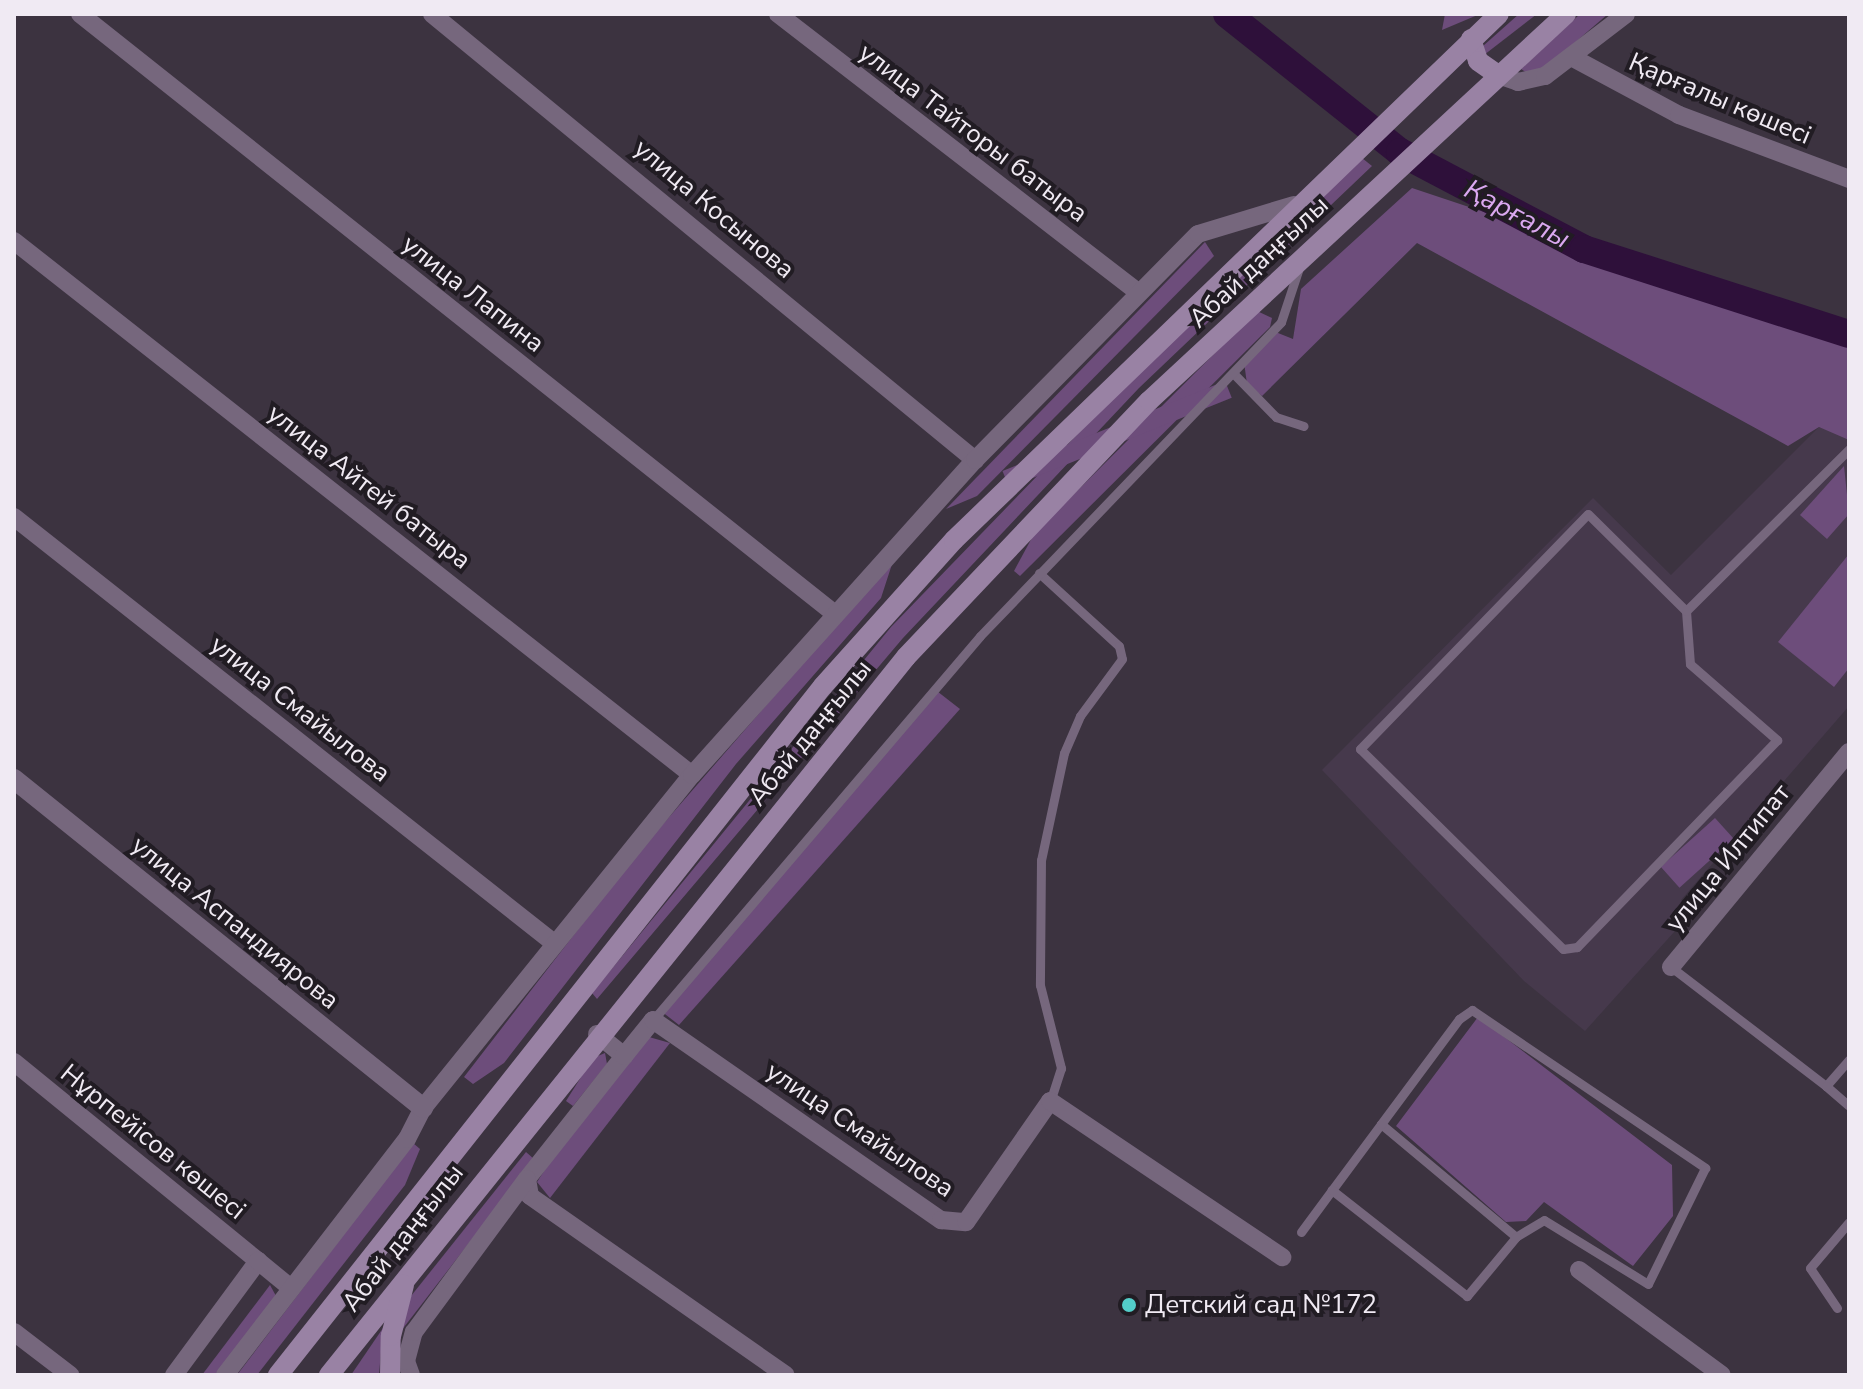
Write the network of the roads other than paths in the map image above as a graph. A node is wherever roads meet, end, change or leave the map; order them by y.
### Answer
1 (80, 14) edge
2 (432, 14) edge
3 (778, 14) edge
4 (1499, 14) edge
5 (1566, 14) edge
6 (1626, 14) edge
7 (1471, 39) junction
8 (1575, 59) junction
9 (1498, 75) junction
10 (1849, 179) edge
11 (1294, 205) junction
12 (14, 241) edge
13 (1303, 255) junction
14 (1138, 292) junction
15 (1233, 373) junction
16 (1304, 426) dead end
17 (1849, 449) edge
18 (975, 460) junction
19 (14, 517) edge
20 (1039, 573) junction
21 (1686, 611) junction
22 (835, 614) junction
23 (1849, 752) edge
24 (692, 775) junction
25 (14, 779) edge
26 (554, 943) junction
27 (1671, 967) joint
28 (653, 1020) junction
29 (597, 1034) junction
30 (624, 1056) junction
31 (1849, 1060) edge
32 (14, 1062) edge
33 (1826, 1086) junction
34 (1050, 1101) junction
35 (1849, 1106) edge
36 (423, 1108) junction
37 (1381, 1124) junction
38 (527, 1179) junction
39 (1332, 1190) junction
40 (1849, 1222) edge
41 (1301, 1232) dead end
42 (1516, 1237) junction
43 (1282, 1257) dead end
44 (258, 1261) junction
45 (409, 1270) junction
46 (1579, 1270) dead end
47 (291, 1288) junction
48 (1837, 1308) dead end
49 (14, 1332) edge
50 (70, 1375) edge
51 (174, 1375) edge
52 (225, 1375) edge
53 (278, 1375) edge
54 (329, 1375) edge
55 (390, 1375) edge
56 (411, 1375) edge
57 (786, 1375) edge
58 (1722, 1375) edge

1 - 22 street, улица Лапина
2 - 18 street, улица Косынова
3 - 14 street, улица Тайторы батыра
4 - 7 main road
5 - 9 main road, Абай даңғылы
6 - 8 street
7 - 9 main road
7 - 11 main road, Абай даңғылы
8 - 9 street
8 - 10 street, Қарғалы көшесі
9 - 13 main road, Абай даңғылы
11 - 14 street
11 - 53 main road, Абай даңғылы
12 - 24 street, улица Айтей батыра
13 - 15 lane
13 - 29 main road, Абай даңғылы
14 - 18 street
15 - 16 lane
15 - 20 lane
17 - 21 lane
18 - 22 street
19 - 26 street, улица Смайылова
20 - 28 lane
20 - 34 lane
21 - 21 lane
22 - 24 street
23 - 27 street, улица Илтипат
24 - 26 street
25 - 36 street, улица Аспандиярова
26 - 36 street
27 - 33 lane, улица Илтипат
28 - 30 street
28 - 34 street, улица Смайылова
29 - 30 street
29 - 45 main road, Абай даңғылы
30 - 38 street
31 - 33 lane
32 - 44 street, Нұрпейісов көшесі
33 - 35 lane, улица Илтипат
34 - 43 street
36 - 47 street
37 - 39 lane
37 - 42 lane
37 - 42 lane
38 - 56 street
38 - 57 street
39 - 41 lane
39 - 42 lane
40 - 48 lane
44 - 47 street, Нұрпейісов көшесі
44 - 51 street
45 - 54 main road, Абай даңғылы
45 - 55 main road
46 - 58 street
47 - 52 street
49 - 50 street

